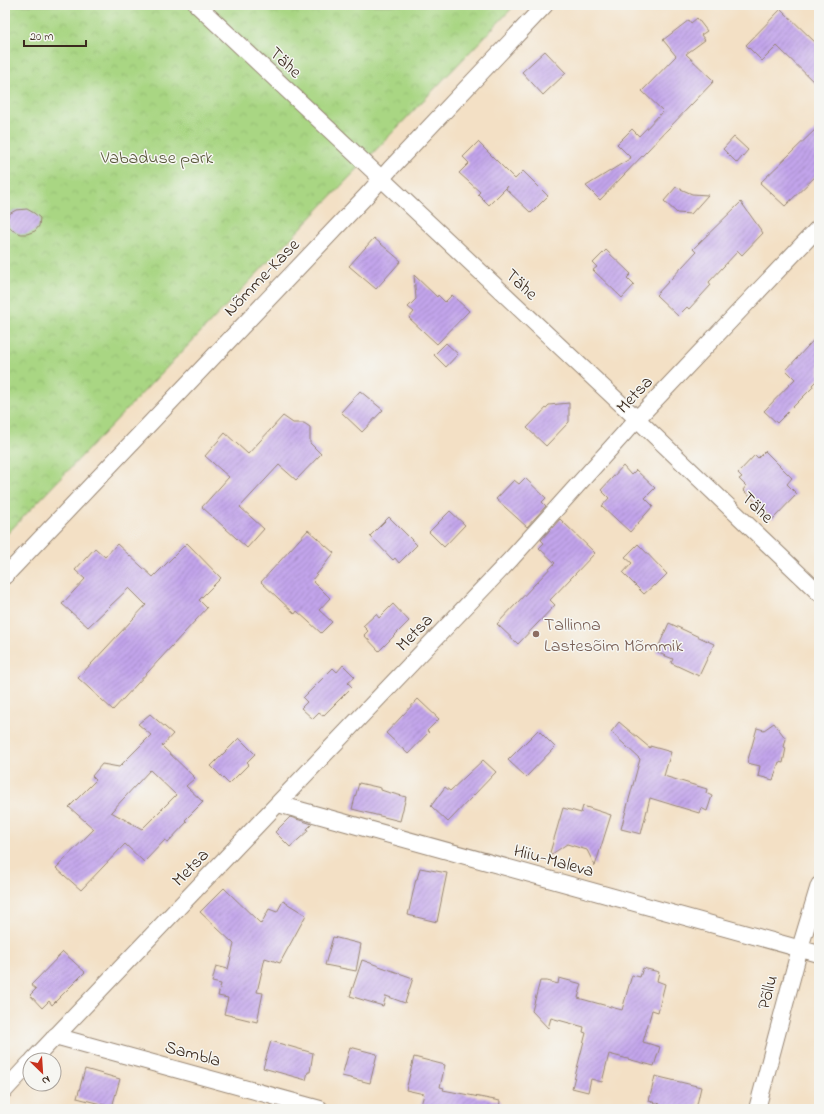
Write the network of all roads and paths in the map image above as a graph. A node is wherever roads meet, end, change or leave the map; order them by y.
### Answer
1 (196, 5) edge
2 (545, 5) edge
3 (381, 180) junction
4 (819, 227) edge
5 (637, 419) junction
6 (5, 576) edge
7 (819, 593) edge
8 (278, 804) junction
9 (819, 885) edge
10 (800, 948) junction
11 (819, 954) edge
12 (55, 1036) junction
13 (40, 1052) edge
14 (22, 1072) edge
15 (5, 1090) edge
16 (320, 1109) edge
17 (757, 1109) edge

1 - 3 street, Tähe
2 - 3 street, Nõmme-Kase
3 - 5 street, Tähe
3 - 6 street, Nõmme-Kase
4 - 5 street, Metsa
5 - 7 street, Tähe
5 - 8 street, Metsa
8 - 10 street, Hiiu-Maleva
8 - 12 street, Metsa
9 - 10 street, Põllu
10 - 11 street, Hiiu-Maleva
10 - 17 street, Põllu
12 - 13 street, Metsa
12 - 16 street, Sambla
14 - 15 street

